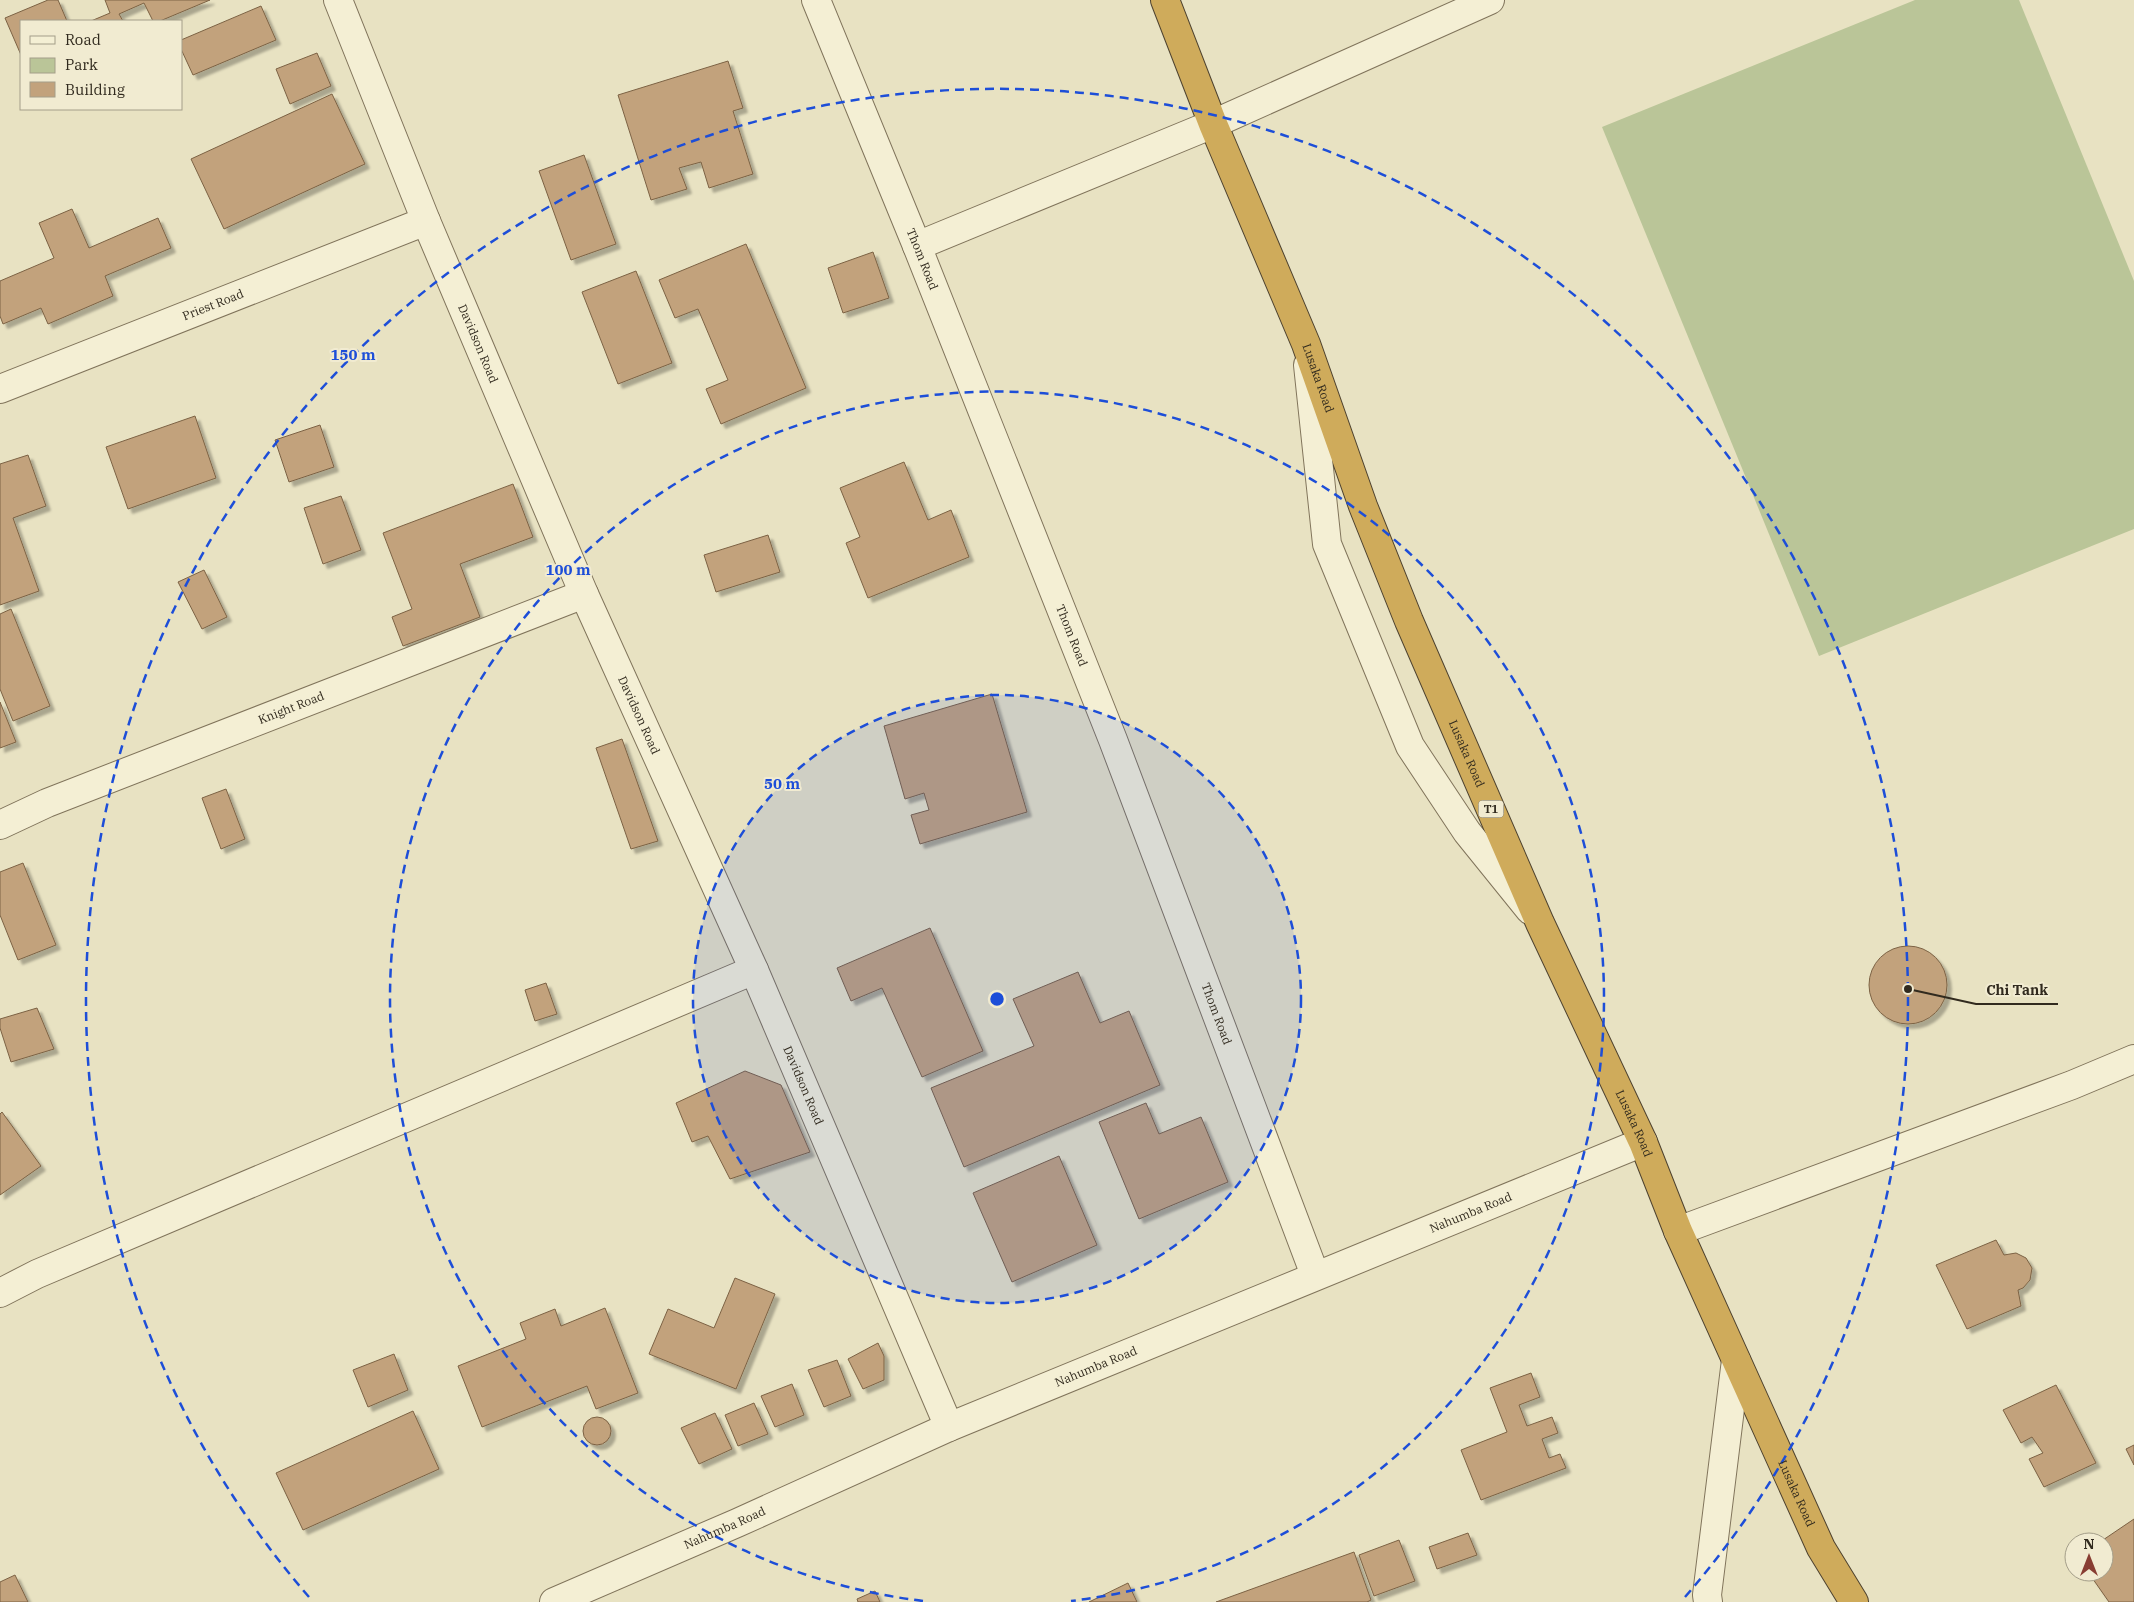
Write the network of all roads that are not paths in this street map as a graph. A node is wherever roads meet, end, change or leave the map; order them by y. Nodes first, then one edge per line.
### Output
1 (338, 0) edge
2 (816, 0) edge
3 (1165, 0) edge
4 (1490, 0) edge
5 (1213, 124) junction
6 (426, 221) junction
7 (917, 246) junction
8 (1306, 344) junction
9 (0, 389) edge
10 (584, 594) junction
11 (0, 825) edge
12 (1540, 923) junction
13 (754, 970) junction
14 (2134, 1059) edge
15 (1643, 1142) junction
16 (1678, 1231) junction
17 (1315, 1275) junction
18 (0, 1294) edge
19 (1736, 1360) junction
20 (949, 1427) junction
21 (554, 1602) edge
22 (1708, 1602) edge
23 (1854, 1602) edge

1 - 6 street, Davidson Road
2 - 7 street, Thom Road
3 - 5 highway, Lusaka Road / T1
4 - 5 street
5 - 7 street
5 - 8 highway, Lusaka Road / T1
6 - 9 street, Priest Road
6 - 10 street, Davidson Road
7 - 17 street, Thom Road
8 - 12 highway, Lusaka Road / T1
8 - 12 street
10 - 11 street, Knight Road
10 - 13 street, Davidson Road
12 - 15 highway, Lusaka Road / T1
13 - 18 street
13 - 20 street, Davidson Road
14 - 16 street
15 - 16 highway, Lusaka Road / T1
15 - 17 street, Nahumba Road
16 - 19 highway, Lusaka Road / T1
17 - 20 street, Nahumba Road
19 - 22 street
19 - 23 highway, Lusaka Road / T1
20 - 21 street, Nahumba Road

